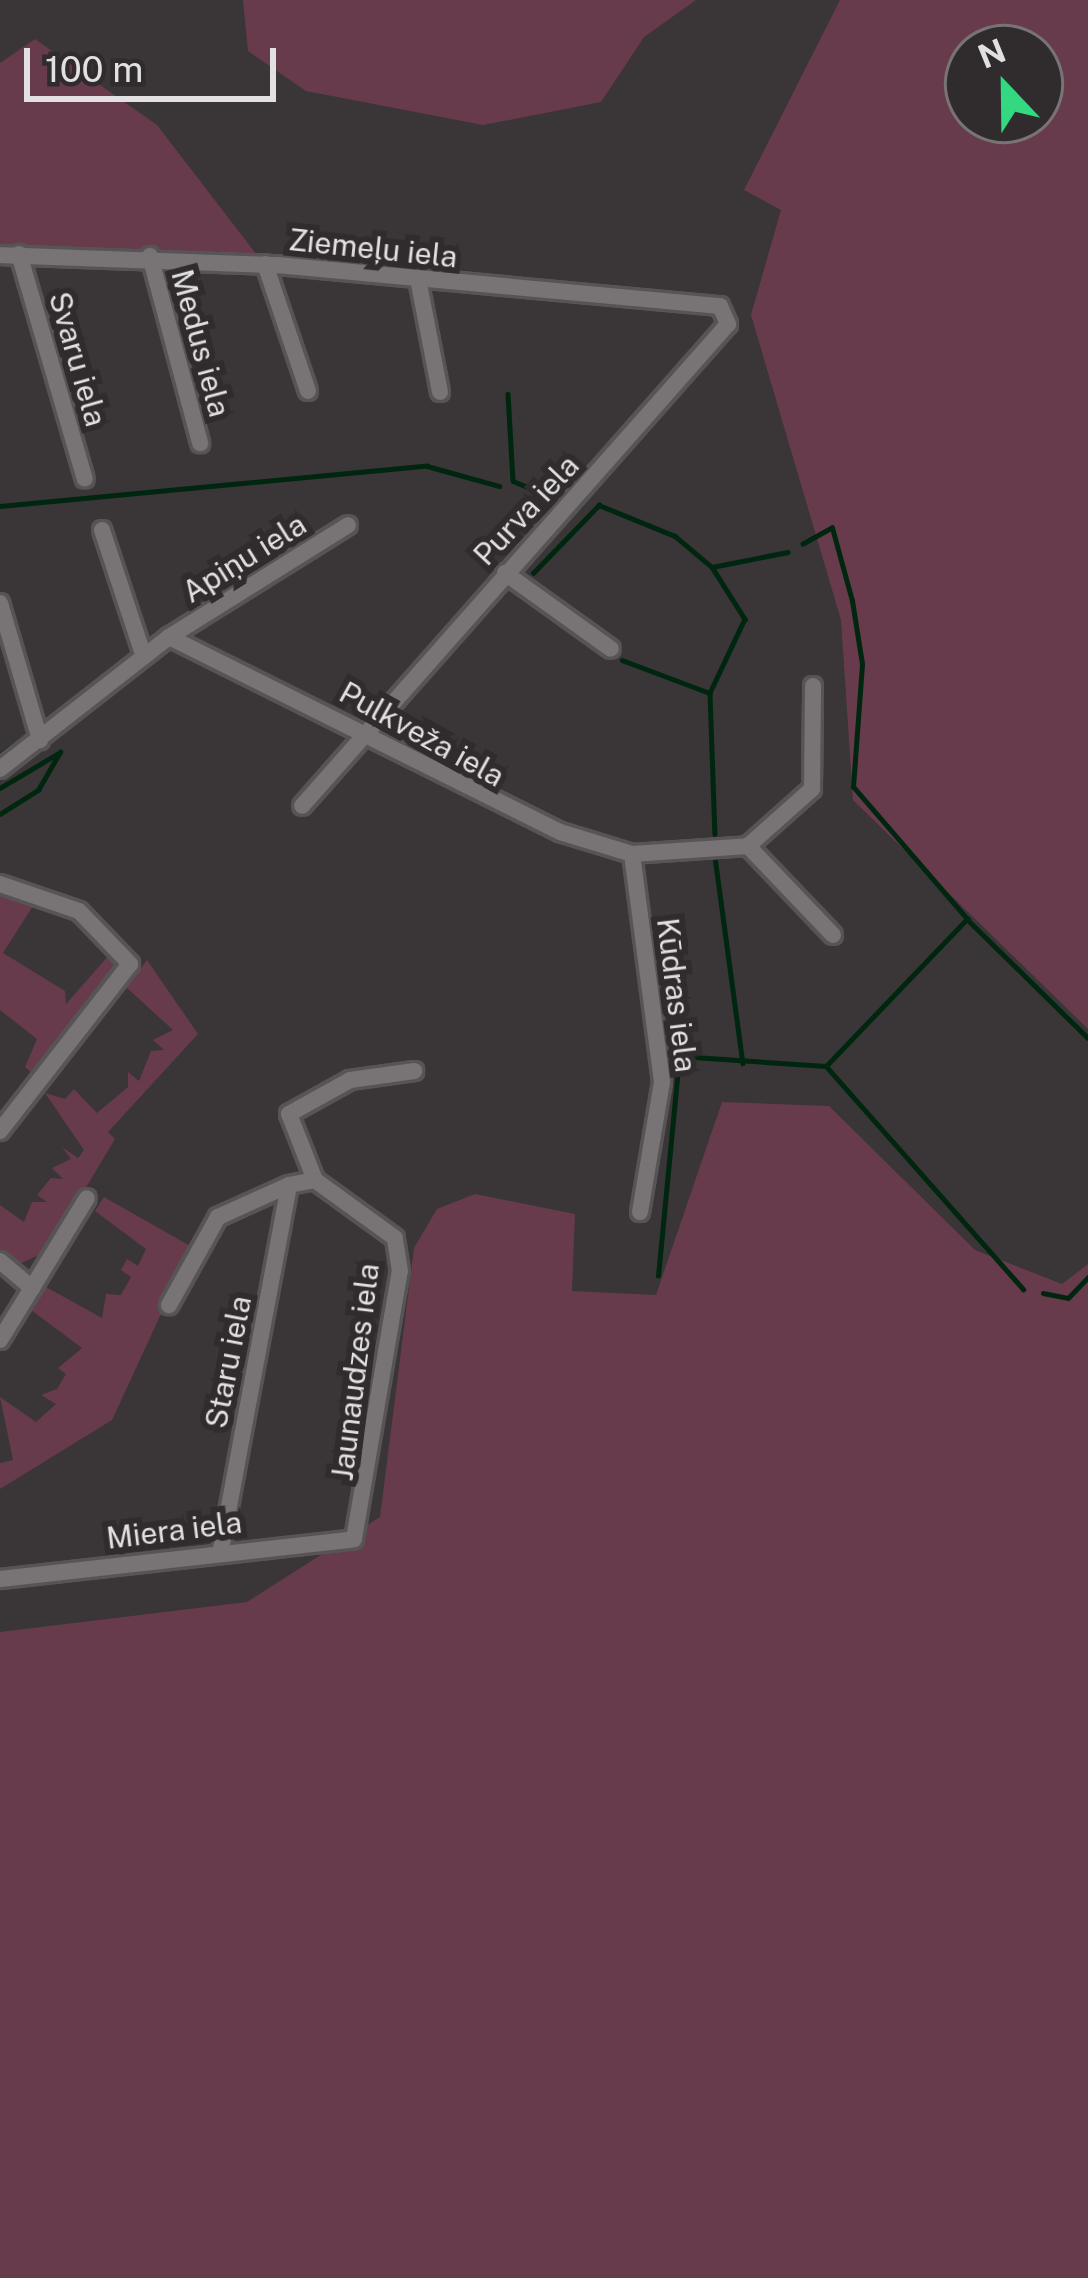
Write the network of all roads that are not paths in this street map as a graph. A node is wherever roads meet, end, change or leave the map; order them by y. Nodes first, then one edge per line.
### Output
1 (9, 254) edge
2 (150, 256) junction
3 (265, 264) junction
4 (418, 284) junction
5 (728, 324) joint
6 (308, 391) dead end
7 (440, 392) dead end
8 (200, 443) dead end
9 (86, 479) dead end
10 (348, 525) dead end
11 (102, 530) dead end
12 (505, 573) junction
13 (0, 603) edge
14 (170, 637) junction
15 (610, 649) dead end
16 (143, 654) junction
17 (813, 686) dead end
18 (360, 730) junction
19 (40, 740) junction
20 (0, 769) edge
21 (302, 806) dead end
22 (748, 846) junction
23 (632, 854) junction
24 (0, 884) edge
25 (833, 935) dead end
26 (414, 1071) dead end
27 (0, 1131) edge
28 (314, 1180) junction
29 (289, 1185) junction
30 (87, 1198) dead end
31 (640, 1213) dead end
32 (0, 1261) edge
33 (32, 1288) junction
34 (169, 1305) dead end
35 (0, 1340) edge
36 (354, 1539) joint
37 (221, 1549) junction
38 (0, 1580) edge

1 - 2 street, Ziemeļu iela
1 - 9 street, Svaru iela
2 - 3 street, Ziemeļu iela
2 - 8 street, Medus iela
3 - 4 street, Ziemeļu iela
3 - 6 street
4 - 5 street, Ziemeļu iela
4 - 7 street
5 - 12 street, Purva iela
10 - 14 street, Apiņu iela
11 - 16 street
12 - 15 street
12 - 18 street, Purva iela
13 - 19 street
14 - 16 street
14 - 18 street, Pulkveža iela
16 - 19 street
17 - 22 street
18 - 21 street, Purva iela
18 - 23 street, Pulkveža iela
19 - 20 street
22 - 23 street, Pulkveža iela
22 - 25 street
23 - 31 street, Kūdras iela
24 - 27 street
26 - 28 street
28 - 29 street
28 - 36 street, Jaunaudzes iela
29 - 34 street
29 - 37 street, Staru iela
30 - 33 street
32 - 33 street
33 - 35 street
36 - 37 street, Miera iela
37 - 38 street, Miera iela

